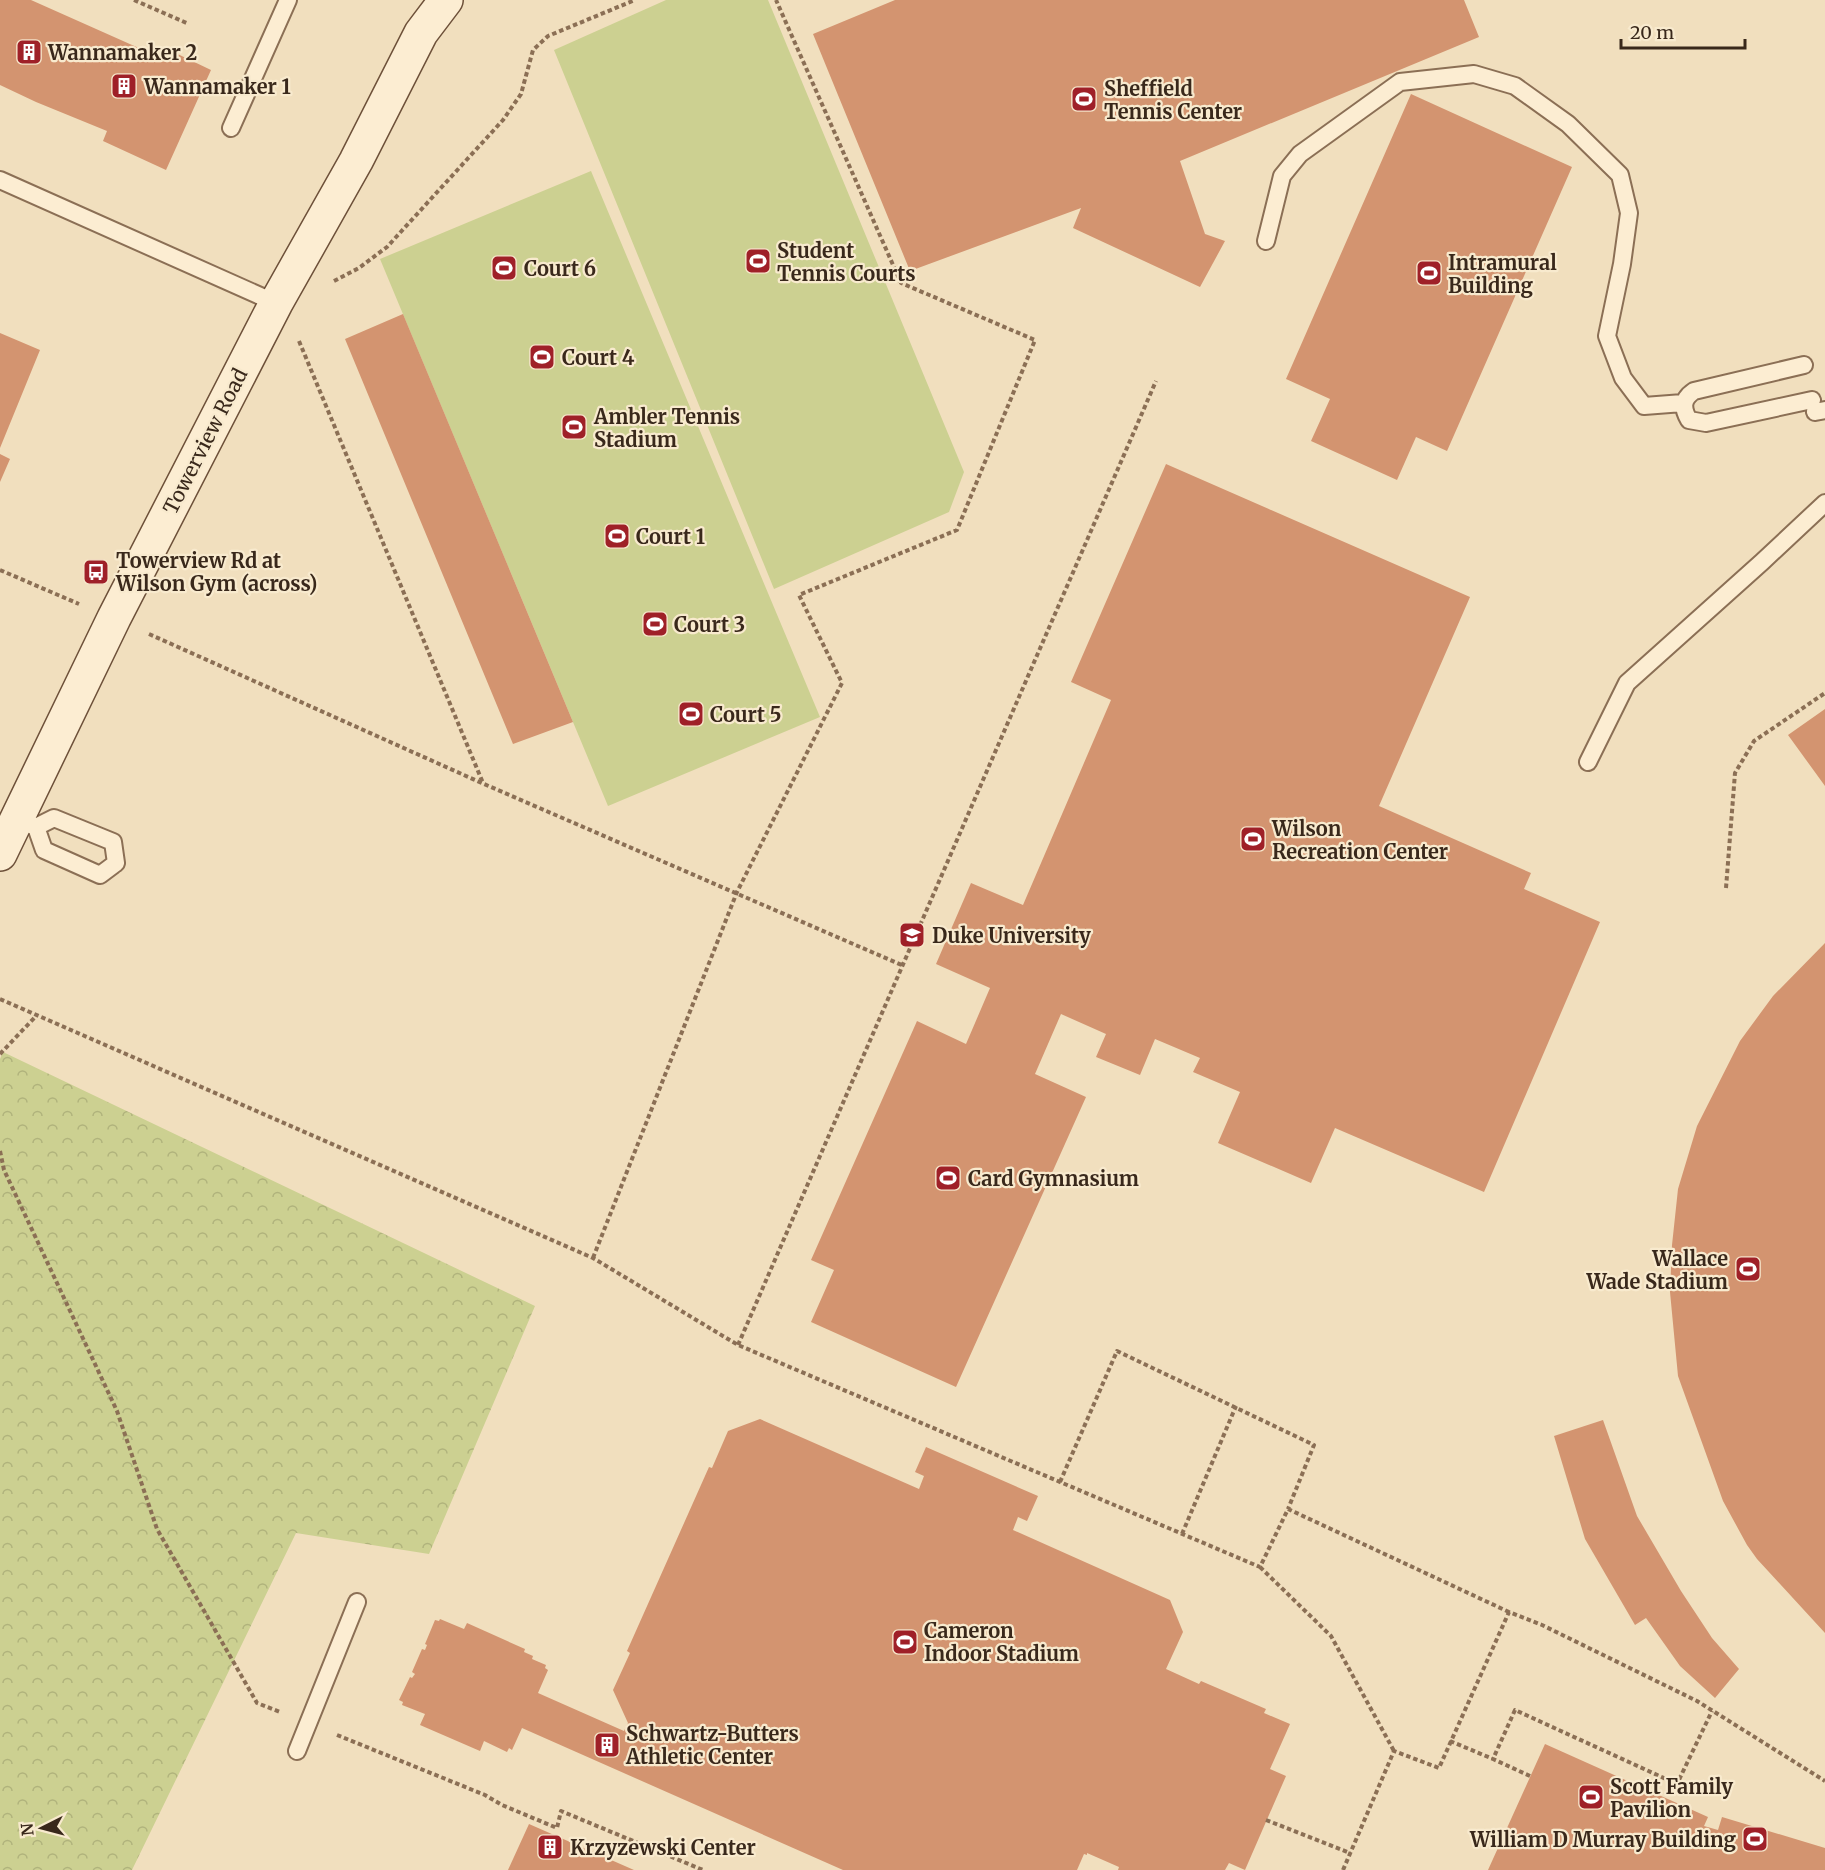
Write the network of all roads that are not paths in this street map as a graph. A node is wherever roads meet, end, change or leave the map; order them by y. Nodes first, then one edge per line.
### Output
1 (288, 0) edge
2 (427, 0) edge
3 (446, 0) edge
4 (421, 33) junction
5 (231, 128) dead end
6 (0, 180) edge
7 (1266, 241) dead end
8 (276, 303) junction
9 (1803, 365) dead end
10 (1683, 403) junction
11 (1818, 407) edge
12 (1825, 503) edge
13 (1588, 762) dead end
14 (26, 824) junction
15 (0, 854) edge
16 (357, 1602) dead end
17 (297, 1751) dead end

1 - 5 lane
2 - 4 street, Towerview Road
3 - 4 street, Towerview Road
4 - 8 street, Towerview Road
6 - 8 lane
7 - 10 lane
8 - 14 street, Towerview Road
9 - 10 lane
10 - 11 lane
12 - 13 lane
14 - 14 lane
14 - 15 street, Towerview Road
16 - 17 lane

